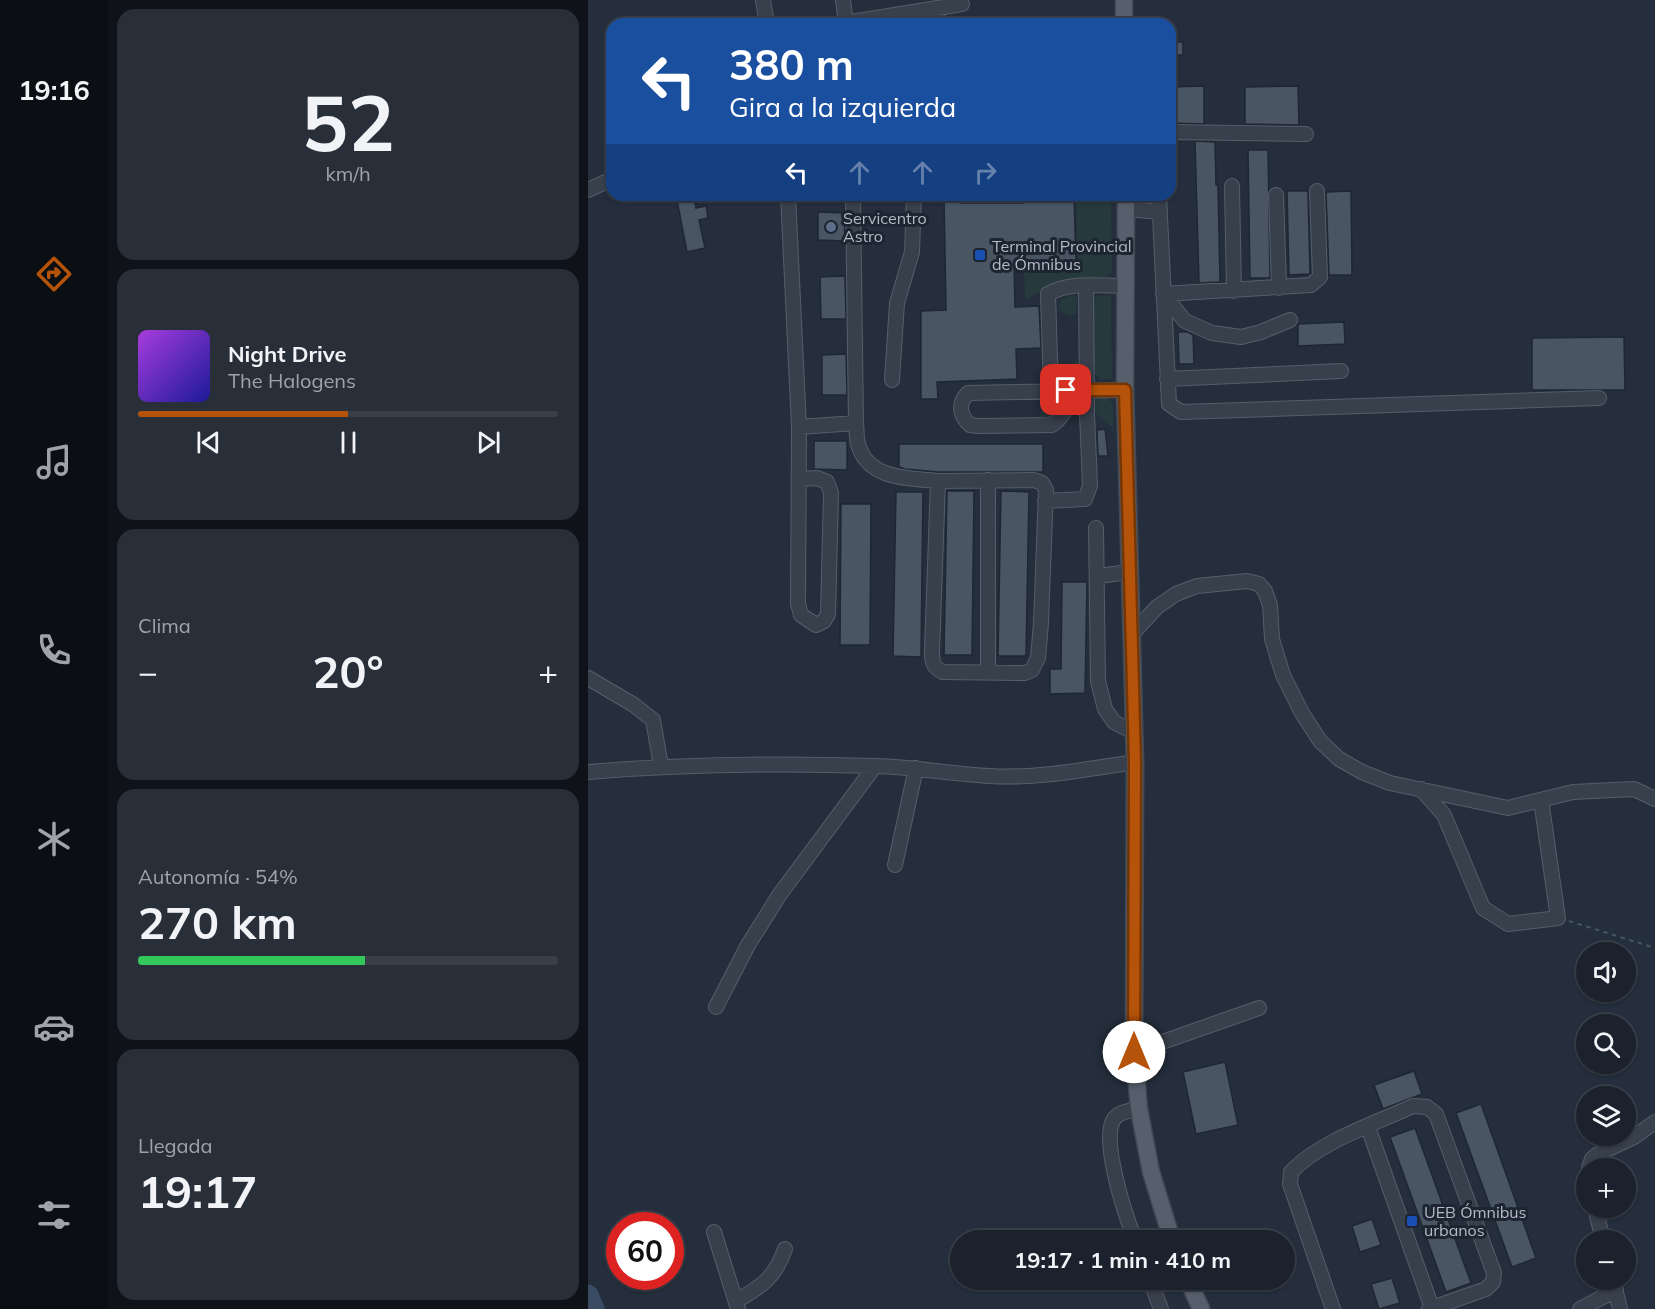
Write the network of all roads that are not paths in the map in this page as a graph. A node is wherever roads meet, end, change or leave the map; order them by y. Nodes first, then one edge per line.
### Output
1 (763, 0) edge
2 (843, 0) edge
3 (1124, 0) edge
4 (962, 4) dead end
5 (936, 8) junction
6 (766, 18) edge
7 (844, 18) edge
8 (878, 18) edge
9 (938, 18) edge
10 (1124, 18) edge
11 (1176, 132) edge
12 (1306, 134) dead end
13 (606, 182) edge
14 (1232, 186) dead end
15 (588, 190) edge
16 (1317, 191) dead end
17 (1276, 195) dead end
18 (788, 201) edge
19 (853, 201) edge
20 (914, 201) edge
21 (1159, 201) edge
22 (1126, 202) edge
23 (1160, 212) junction
24 (1086, 286) junction
25 (1125, 286) junction
26 (1279, 288) junction
27 (1234, 291) junction
28 (1163, 294) junction
29 (1290, 320) dead end
30 (1341, 371) dead end
31 (1167, 379) junction
32 (892, 380) dead end
33 (1051, 390) junction
34 (1084, 390) junction
35 (1125, 390) junction
36 (1599, 398) dead end
37 (856, 423) junction
38 (799, 426) junction
39 (799, 479) junction
40 (988, 480) junction
41 (938, 481) junction
42 (1045, 501) junction
43 (1096, 528) dead end
44 (1131, 573) junction
45 (1097, 576) junction
46 (1132, 634) junction
47 (988, 673) junction
48 (588, 678) edge
49 (1133, 732) junction
50 (1135, 762) junction
51 (661, 766) junction
52 (875, 766) junction
53 (916, 768) junction
54 (588, 772) edge
55 (1421, 789) junction
56 (1655, 799) edge
57 (1541, 800) junction
58 (895, 865) dead end
59 (716, 1007) dead end
60 (1259, 1008) dead end
61 (1134, 1052) junction
62 (1139, 1109) junction
63 (1655, 1122) edge
64 (1368, 1127) junction
65 (1593, 1158) edge
66 (1131, 1230) edge
67 (1169, 1230) edge
68 (714, 1232) dead end
69 (785, 1250) dead end
70 (1154, 1290) edge
71 (1192, 1290) edge
72 (1607, 1290) edge
73 (1615, 1290) edge
74 (737, 1305) edge
75 (1430, 1308) edge
76 (1161, 1309) edge
77 (1201, 1309) edge
78 (1333, 1309) edge
79 (1580, 1309) edge
80 (1620, 1309) edge

1 - 6 street
2 - 7 street
3 - 10 main road
4 - 5 street
5 - 8 street
5 - 9 street
11 - 12 street
13 - 15 street
14 - 27 street
16 - 26 street
17 - 26 street
18 - 38 street
19 - 37 street
20 - 32 street
21 - 23 street
22 - 23 street
22 - 25 main road
23 - 28 street
24 - 25 street
24 - 33 street
24 - 34 street
25 - 35 main road
26 - 27 street
27 - 28 street
28 - 29 street
28 - 31 street
30 - 31 street
31 - 36 street
33 - 34 street
33 - 34 street
34 - 35 street
34 - 42 street
35 - 44 main road
37 - 38 street
37 - 41 street
38 - 39 street
39 - 39 street
40 - 41 street
40 - 42 street
40 - 47 street
41 - 47 street
42 - 47 street
43 - 45 street
44 - 45 street
44 - 46 main road
45 - 49 street
46 - 49 main road
46 - 55 street
48 - 51 street
49 - 50 main road
50 - 53 street
50 - 61 main road
51 - 52 street
51 - 54 street
52 - 53 street
52 - 59 street
53 - 58 street
55 - 57 street
55 - 57 street
56 - 57 street
60 - 61 street
61 - 62 main road
62 - 66 street
62 - 67 main road
63 - 65 street
64 - 75 street
64 - 75 street
64 - 78 street
68 - 74 street
69 - 74 street
70 - 76 street
71 - 77 main road
72 - 79 street
73 - 80 street

